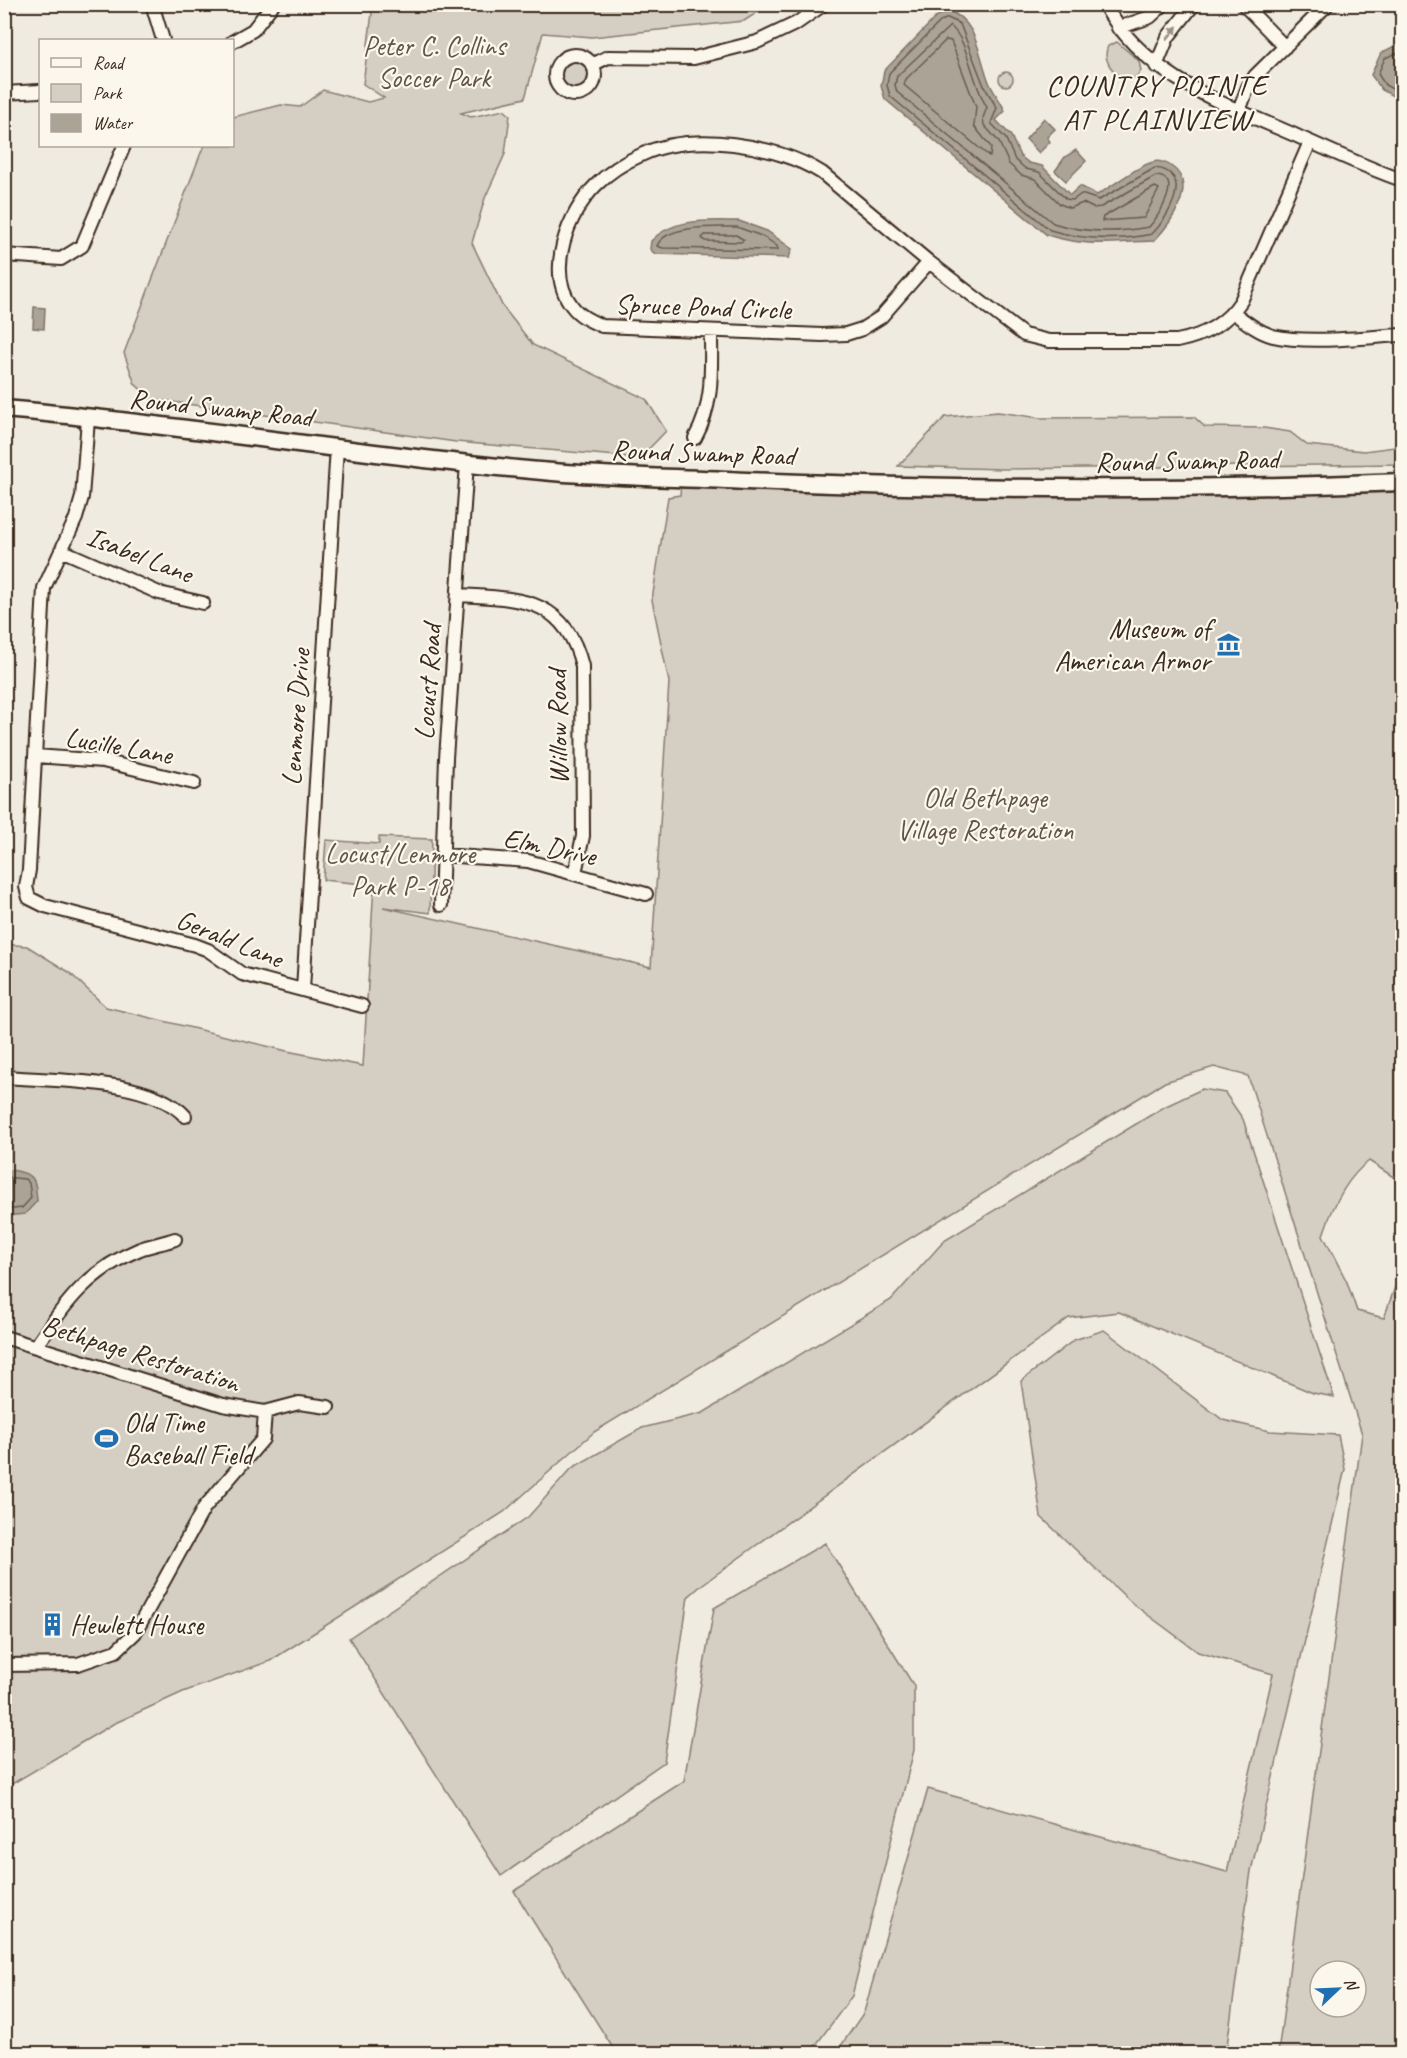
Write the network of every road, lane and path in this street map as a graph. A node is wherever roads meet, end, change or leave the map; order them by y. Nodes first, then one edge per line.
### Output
1 (152, 4) edge
2 (273, 4) edge
3 (824, 4) edge
4 (1104, 4) edge
5 (1164, 4) edge
6 (1194, 4) edge
7 (1328, 4) edge
8 (1244, 5) edge
9 (1118, 28) junction
10 (163, 39) edge
11 (234, 41) edge
12 (1285, 47) junction
13 (592, 65) dead end
14 (1156, 66) junction
15 (39, 91) edge
16 (4, 93) edge
17 (1239, 111) junction
18 (1310, 142) junction
19 (124, 147) edge
20 (1402, 180) edge
21 (4, 255) edge
22 (929, 262) junction
23 (1234, 313) junction
24 (711, 332) junction
25 (1402, 335) edge
26 (4, 409) edge
27 (88, 419) junction
28 (695, 438) dead end
29 (337, 447) junction
30 (467, 464) junction
31 (1402, 482) edge
32 (61, 550) junction
33 (458, 595) junction
34 (202, 603) dead end
35 (36, 756) junction
36 (194, 783) dead end
37 (443, 855) junction
38 (574, 873) junction
39 (646, 894) dead end
40 (441, 905) dead end
41 (303, 990) junction
42 (362, 1006) dead end
43 (4, 1077) edge
44 (185, 1116) dead end
45 (176, 1239) dead end
46 (4, 1337) edge
47 (36, 1346) junction
48 (328, 1407) dead end
49 (265, 1412) junction
50 (4, 1665) edge

1 - 10 street
2 - 11 street
3 - 13 street
4 - 9 street
5 - 9 street
14 -> 6 street
7 - 12 street
8 - 12 street
9 - 14 street
12 - 17 street
14 - 17 street
15 - 16 street
17 - 18 street
18 - 20 street
18 - 23 street
19 - 21 street
22 - 23 street, Spruce Pond Circle
22 - 24 street, Spruce Pond Circle
22 - 24 street, Spruce Pond Circle
23 - 25 street
24 - 28 street
26 - 27 main road, Round Swamp Road
27 - 29 main road, Round Swamp Road
27 - 32 street
29 - 30 main road, Round Swamp Road
29 - 41 street, Lenmore Drive
30 - 31 main road, Round Swamp Road
30 - 33 street, Locust Road
32 - 34 street, Isabel Lane
32 - 35 street
33 - 37 street, Locust Road
33 - 38 street, Willow Road
35 - 36 street, Lucille Lane
35 - 41 street, Gerald Lane
37 - 38 street, Elm Drive
37 - 40 street, Locust Road
38 - 39 street, Elm Drive
41 - 42 street, Gerald Lane
43 - 44 street
45 - 47 street
46 - 47 street, Bethpage Restoration
47 - 49 street, Bethpage Restoration
48 - 49 street, Bethpage Restoration
49 - 50 street, Bethpage Restoration

